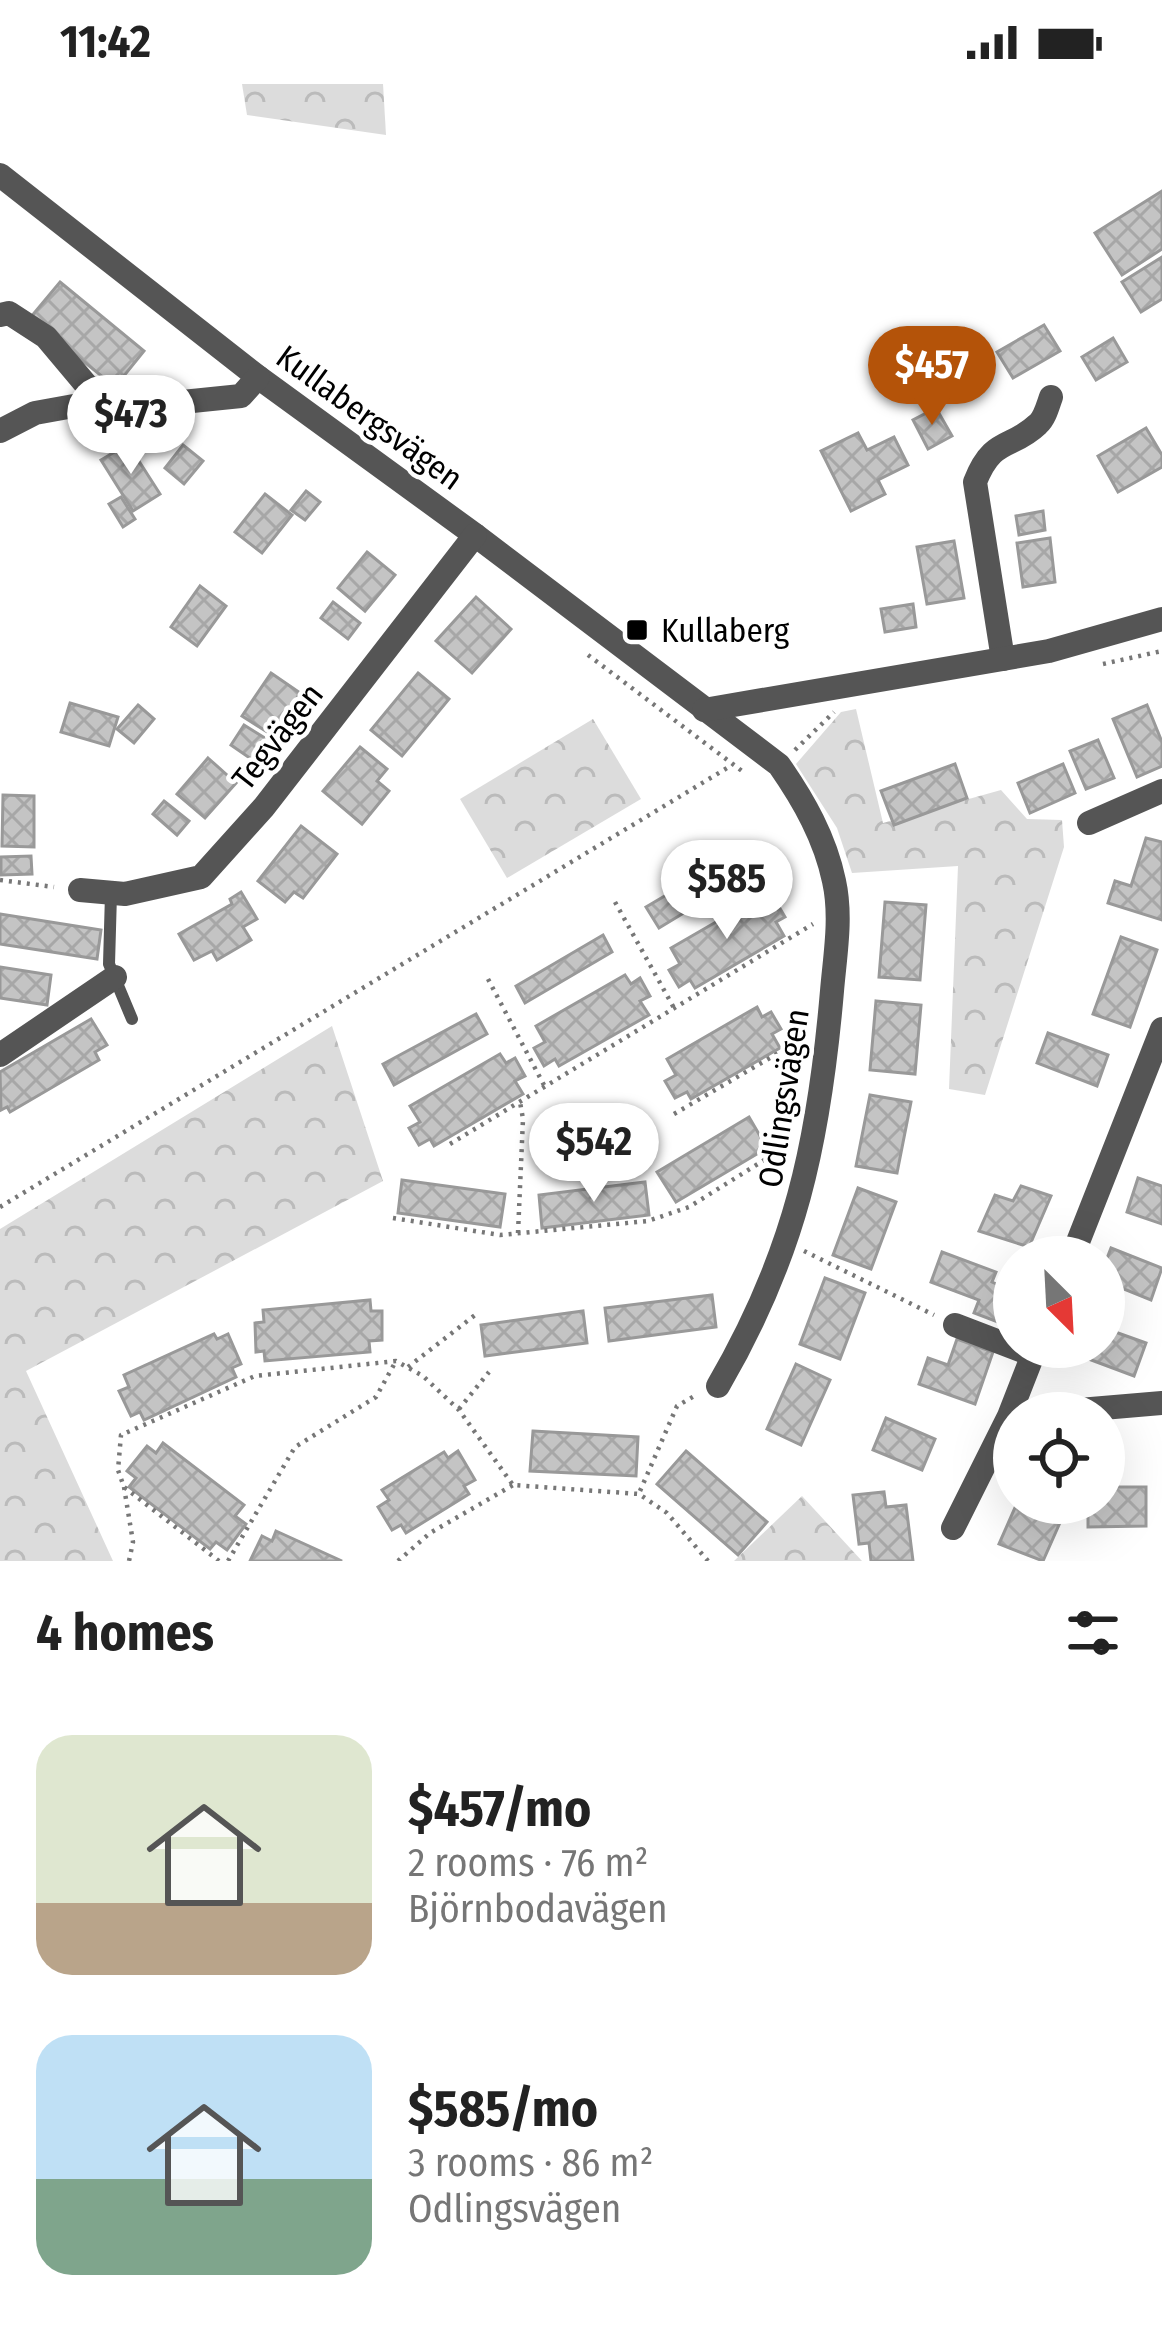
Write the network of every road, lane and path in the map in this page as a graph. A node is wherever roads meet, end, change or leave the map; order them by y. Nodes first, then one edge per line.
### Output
1 (0, 175) edge
2 (0, 315) edge
3 (258, 377) junction
4 (127, 397) junction
5 (1051, 397) dead end
6 (0, 431) edge
7 (475, 535) junction
8 (1162, 619) edge
9 (1162, 651) edge
10 (586, 653) dead end
11 (1003, 658) junction
12 (1095, 666) dead end
13 (843, 704) dead end
14 (704, 710) junction
15 (732, 765) junction
16 (779, 766) junction
17 (747, 774) dead end
18 (1162, 791) edge
19 (1089, 823) dead end
20 (0, 880) edge
21 (80, 890) joint
22 (111, 894) junction
23 (615, 902) dead end
24 (838, 909) junction
25 (115, 976) junction
26 (488, 979) dead end
27 (674, 1008) junction
28 (132, 1019) dead end
29 (830, 1023) junction
30 (1162, 1029) edge
31 (0, 1054) edge
32 (545, 1087) junction
33 (520, 1102) junction
34 (674, 1114) dead end
35 (815, 1128) junction
36 (450, 1144) dead end
37 (0, 1208) edge
38 (393, 1218) dead end
39 (518, 1234) junction
40 (1080, 1236) edge
41 (787, 1242) junction
42 (479, 1312) dead end
43 (956, 1325) joint
44 (993, 1337) edge
45 (396, 1360) junction
46 (408, 1367) junction
47 (489, 1372) dead end
48 (718, 1386) joint
49 (1162, 1403) edge
50 (1125, 1406) edge
51 (459, 1410) junction
52 (993, 1452) edge
53 (513, 1485) junction
54 (124, 1487) junction
55 (639, 1494) junction
56 (953, 1528) dead end
57 (128, 1561) edge
58 (223, 1561) edge
59 (398, 1561) edge
60 (708, 1561) edge

1 - 3 street, Kullabergsvägen
2 - 4 street
3 - 4 street
3 - 7 street, Kullabergsvägen
4 - 6 street
5 - 11 street
7 - 14 street, Kullabergsvägen
7 - 22 street, Tegvägen
8 - 11 street
9 - 12 path
10 - 15 path
11 - 14 street
13 - 16 path
14 - 16 street, Odlingsvägen
15 - 17 path
15 - 37 path
16 - 24 street, Odlingsvägen
18 - 19 street
20 - 21 path
21 - 22 street, Tegvägen
22 - 25 lane
23 - 27 path
24 - 27 path
24 - 29 street, Odlingsvägen
25 - 28 lane
25 - 31 street
26 - 32 path
27 - 32 path
29 - 34 path
29 - 35 street, Odlingsvägen
30 - 40 street
32 - 33 path
33 - 36 path
33 - 39 path
35 - 39 path
35 - 41 street, Odlingsvägen
38 - 39 path
41 - 43 path
41 - 48 street, Odlingsvägen
42 - 46 path
43 - 44 street
45 - 46 path
45 - 54 path
45 - 58 path
46 - 51 path
47 - 51 path
48 - 55 path
49 - 50 street
51 - 53 path
52 - 56 street
53 - 55 path
53 - 59 path
54 - 57 path
54 - 58 path
55 - 60 path

